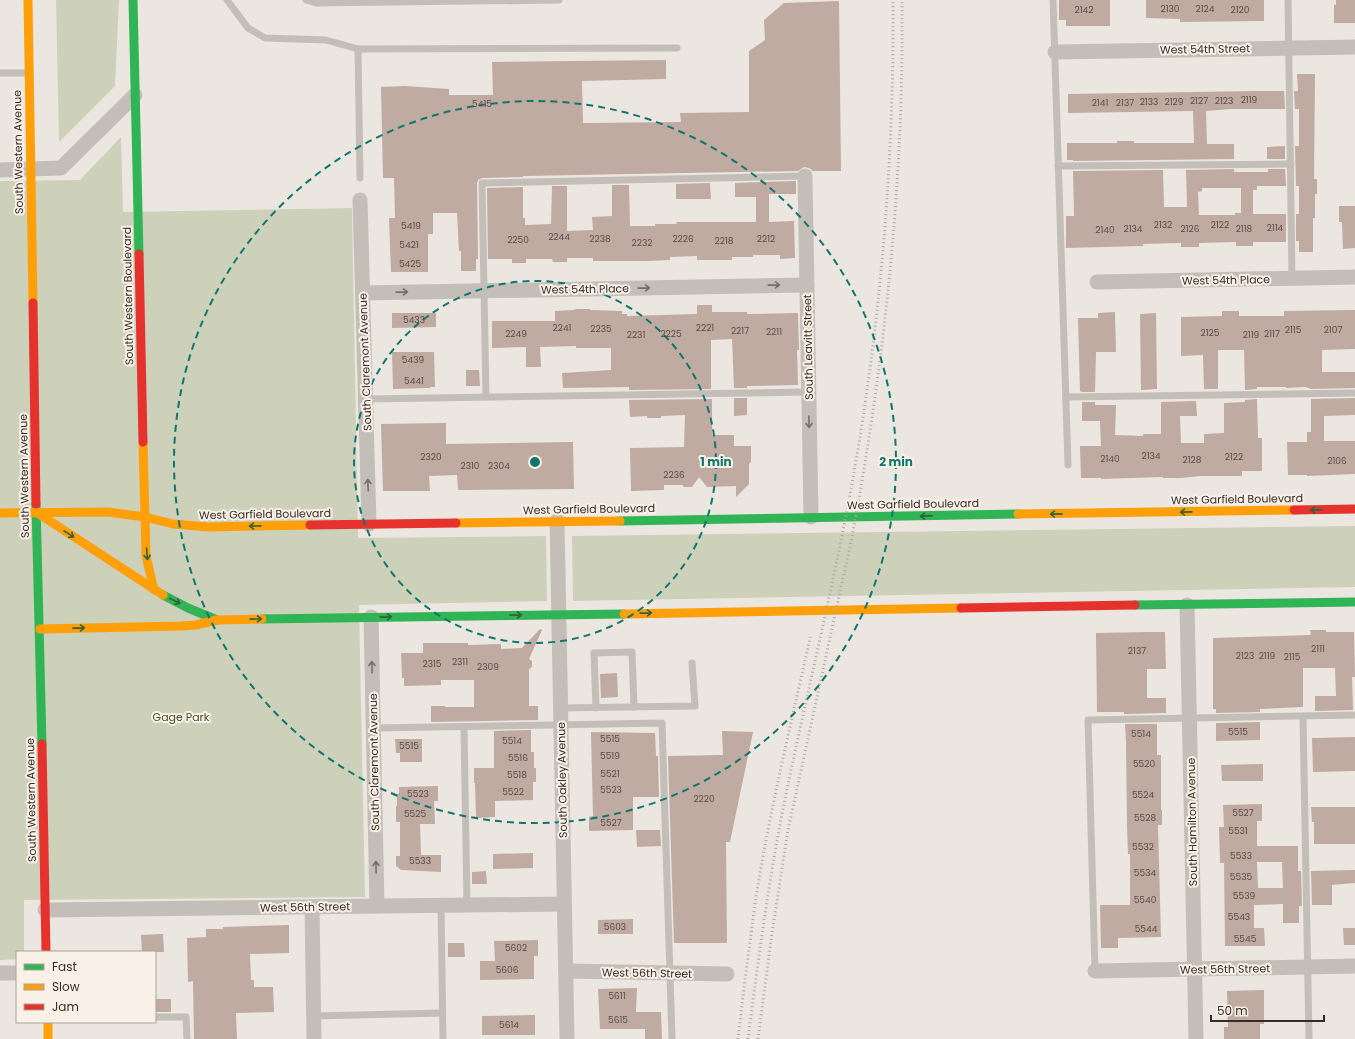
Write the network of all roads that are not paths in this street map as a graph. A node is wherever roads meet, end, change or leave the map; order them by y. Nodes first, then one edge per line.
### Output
1 (28, 0) edge
2 (133, 0) edge
3 (227, 0) edge
4 (306, 0) edge
5 (559, 0) edge
6 (1053, 0) edge
7 (1288, 0) edge
8 (1355, 47) edge
9 (677, 48) dead end
10 (1288, 48) junction
11 (358, 49) junction
12 (1055, 52) junction
13 (29, 72) junction
14 (0, 73) edge
15 (134, 95) junction
16 (1291, 164) junction
17 (1058, 166) junction
18 (0, 170) edge
19 (30, 170) junction
20 (805, 176) joint
21 (360, 178) dead end
22 (360, 200) dead end
23 (1355, 277) edge
24 (1292, 278) junction
25 (1097, 282) dead end
26 (807, 284) junction
27 (484, 291) junction
28 (363, 293) junction
29 (809, 392) junction
30 (1355, 393) edge
31 (486, 397) junction
32 (1066, 397) junction
33 (366, 399) junction
34 (1068, 466) dead end
35 (1355, 509) edge
36 (36, 512) junction
37 (0, 513) edge
38 (145, 517) junction
39 (811, 517) junction
40 (557, 521) junction
41 (369, 524) junction
42 (154, 590) junction
43 (1355, 602) edge
44 (1187, 605) junction
45 (559, 614) junction
46 (371, 617) junction
47 (217, 620) junction
48 (40, 629) junction
49 (692, 663) dead end
50 (634, 707) junction
51 (560, 708) junction
52 (596, 708) junction
53 (1355, 715) edge
54 (1303, 716) junction
55 (1190, 718) junction
56 (561, 725) junction
57 (464, 727) junction
58 (373, 728) junction
59 (564, 904) junction
60 (467, 905) junction
61 (377, 906) junction
62 (441, 906) junction
63 (312, 907) junction
64 (45, 910) junction
65 (46, 951) edge
66 (1355, 966) edge
67 (1308, 967) junction
68 (1195, 970) junction
69 (566, 971) junction
70 (1094, 971) joint
71 (0, 973) edge
72 (16, 973) edge
73 (670, 973) junction
74 (727, 974) dead end
75 (442, 1013) junction
76 (314, 1016) junction
77 (156, 1017) edge
78 (48, 1023) edge
79 (48, 1039) edge
80 (187, 1039) edge
81 (314, 1039) edge
82 (443, 1039) edge
83 (567, 1039) edge
84 (672, 1039) edge
85 (1196, 1039) edge
86 (1309, 1039) edge

1 - 13 street, South Western Avenue
2 - 15 street, South Western Boulevard
3 - 11 lane
4 - 5 lane
6 - 12 lane
7 - 10 lane
8 - 10 street, West 54th Street
9 - 11 lane
10 - 12 street, West 54th Street
10 - 16 lane
11 - 21 lane
12 - 17 lane
13 - 14 lane
13 - 19 street, South Western Avenue
15 - 19 street
15 - 38 street, South Western Boulevard
16 - 17 lane
16 - 24 lane
17 - 32 lane
18 - 19 street
19 - 36 street, South Western Avenue
20 - 26 street, South Leavitt Street
20 - 27 lane
22 - 28 street, South Claremont Avenue
23 - 24 street, West 54th Place
24 - 25 street, West 54th Place
27 -> 26 street, West 54th Place
26 - 29 street, South Leavitt Street
28 -> 27 street, West 54th Place
27 - 31 lane
28 - 33 street, South Claremont Avenue
29 - 31 lane
29 -> 39 street, South Leavitt Street
30 - 32 lane
31 - 33 lane
32 - 34 lane
41 -> 33 street, South Claremont Avenue
35 -> 39 street, West Garfield Boulevard
36 - 37 street, West Garfield Boulevard
36 - 38 street, West Garfield Boulevard
36 -> 42 street
36 - 48 street, South Western Avenue
41 -> 38 street, West Garfield Boulevard
38 -> 42 street, South Western Boulevard
39 - 40 street, West Garfield Boulevard
40 - 41 street, West Garfield Boulevard
40 - 45 street, South Oakley Avenue
42 -> 47 street
43 - 44 street
45 -> 44 street
44 - 55 street, South Hamilton Avenue
46 -> 45 street
45 - 51 street, South Oakley Avenue
47 -> 46 street
58 -> 46 street, South Claremont Avenue
48 -> 47 street
48 - 64 street, South Western Avenue
49 - 50 lane
50 - 52 lane
50 - 52 lane
51 - 52 lane
51 - 56 street, South Oakley Avenue
53 - 54 lane
54 - 55 lane
54 - 67 lane
55 - 68 street, South Hamilton Avenue
55 - 70 lane
56 - 57 lane
56 - 59 street, South Oakley Avenue
56 - 73 lane
57 - 58 lane
57 - 60 lane
61 -> 58 street, South Claremont Avenue
59 - 60 street, West 56th Street
59 - 69 street, South Oakley Avenue
60 - 62 street, West 56th Street
61 - 62 street, West 56th Street
61 - 63 street, West 56th Street
62 - 75 lane
63 - 64 street, West 56th Street
63 - 76 street
64 - 65 street, South Western Avenue
66 - 67 street, West 56th Street
67 - 68 street, West 56th Street
67 - 86 lane
68 - 70 street, West 56th Street
68 - 85 street, South Hamilton Avenue
69 - 73 street, West 56th Street
69 - 83 street, South Oakley Avenue
71 - 72 street
73 - 74 street, West 56th Street
73 - 84 lane
75 - 76 lane
75 - 82 lane
76 - 81 street
77 - 80 lane
78 - 79 street

